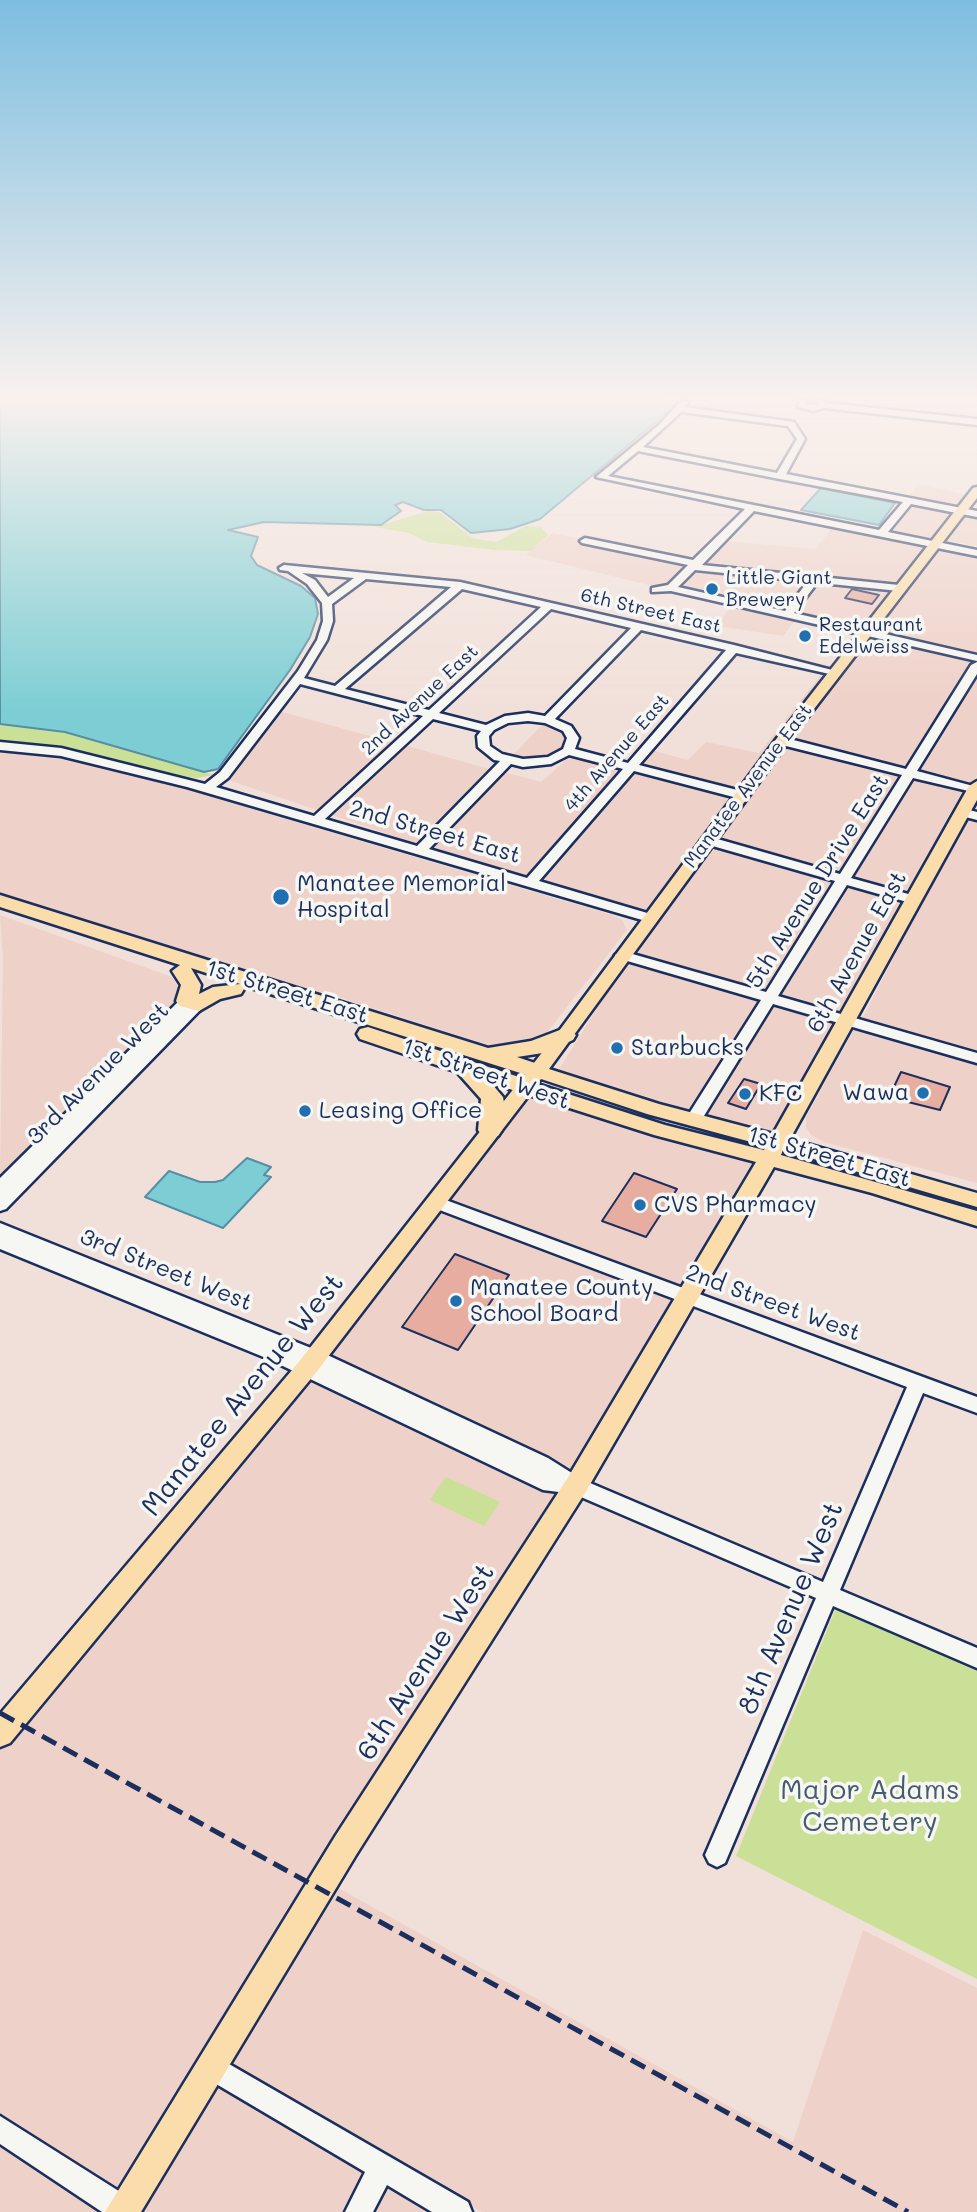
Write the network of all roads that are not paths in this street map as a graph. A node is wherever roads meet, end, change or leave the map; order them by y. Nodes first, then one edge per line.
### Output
1 (734, 503) edge
2 (907, 503) edge
3 (920, 503) edge
4 (966, 503) edge
5 (753, 507) junction
6 (960, 511) junction
7 (977, 514) edge
8 (882, 533) junction
9 (584, 541) dead end
10 (934, 543) junction
11 (977, 553) edge
12 (695, 565) junction
13 (363, 576) junction
14 (460, 585) junction
15 (809, 587) dead end
16 (671, 588) junction
17 (900, 588) junction
18 (656, 590) dead end
19 (327, 603) junction
20 (548, 606) junction
21 (787, 615) junction
22 (638, 627) junction
23 (864, 633) junction
24 (734, 648) junction
25 (977, 658) edge
26 (977, 664) edge
27 (834, 672) junction
28 (297, 680) junction
29 (337, 690) junction
30 (431, 715) junction
31 (548, 720) junction
32 (488, 729) junction
33 (782, 741) junction
34 (0, 746) edge
35 (568, 751) junction
36 (507, 761) junction
37 (631, 767) junction
38 (910, 773) junction
39 (208, 788) junction
40 (976, 788) edge
41 (741, 795) junction
42 (970, 814) edge
43 (317, 820) junction
44 (708, 840) junction
45 (420, 851) junction
46 (844, 879) junction
47 (530, 883) junction
48 (914, 900) junction
49 (0, 901) edge
50 (0, 911) edge
51 (649, 918) junction
52 (622, 955) junction
53 (182, 971) junction
54 (234, 989) junction
55 (769, 999) junction
56 (193, 1002) junction
57 (847, 1021) junction
58 (565, 1035) junction
59 (977, 1058) edge
60 (471, 1059) junction
61 (529, 1079) junction
62 (92, 1104) junction
63 (693, 1120) junction
64 (490, 1130) junction
65 (773, 1150) junction
66 (0, 1188) edge
67 (977, 1200) edge
68 (435, 1202) junction
69 (0, 1205) edge
70 (977, 1219) edge
71 (0, 1229) edge
72 (0, 1242) edge
73 (688, 1297) junction
74 (310, 1363) junction
75 (918, 1383) junction
76 (977, 1405) edge
77 (576, 1486) junction
78 (827, 1594) junction
79 (976, 1656) edge
80 (0, 1734) edge
81 (717, 1855) dead end
82 (209, 2066) junction
83 (0, 2129) edge
84 (382, 2166) junction
85 (122, 2211) edge
86 (359, 2212) edge
87 (458, 2212) edge

1 - 5 street
2 - 8 street
3 - 6 street
4 - 6 main road, Manatee Avenue East
5 - 8 street
5 - 12 street
6 - 7 street
6 - 10 main road, Manatee Avenue East
8 - 10 street
9 - 12 street
10 - 11 street
10 - 17 main road, Manatee Avenue East
12 - 16 street
12 - 17 street
13 - 14 street, 6th Street East
13 - 19 street
13 - 19 street, 6th Street East
14 - 20 street, 6th Street East
14 - 29 street
15 - 21 street
16 - 18 street
16 - 21 street
17 - 23 main road, Manatee Avenue East
19 - 28 street
20 - 22 street, 6th Street East
20 - 30 street, 2nd Avenue East
21 - 23 street
22 - 24 street, 6th Street East
22 - 31 street
23 - 25 street
23 - 27 main road, Manatee Avenue East
24 - 27 street, 6th Street East
24 - 37 street, 4th Avenue East
26 - 38 street, 5th Avenue Drive East
27 - 33 main road, Manatee Avenue East
28 - 29 street
28 - 39 street
29 - 30 street
30 - 32 street
30 - 43 street, 2nd Avenue East
31 - 32 street
31 - 35 street
32 - 36 street
33 - 38 street
33 - 41 main road, Manatee Avenue East
34 - 39 street, 2nd Street East
35 - 36 street
35 - 37 street
36 - 45 street
37 - 41 street
37 - 47 street, 4th Avenue East
38 - 40 street
38 - 46 street, 5th Avenue Drive East
39 - 43 street, 2nd Street East
40 - 42 main road, 6th Avenue East
41 - 44 main road, Manatee Avenue East
42 - 48 main road, 6th Avenue East
43 - 45 street, 2nd Street East
44 - 46 street
44 - 51 main road, Manatee Avenue East
45 - 47 street, 2nd Street East
46 - 48 street
46 - 55 street, 5th Avenue Drive East
47 - 51 street, 2nd Street East
48 - 57 main road, 6th Avenue East
49 - 60 highway, 1st Street East
50 - 53 highway, 1st Street West
51 - 52 main road, Manatee Avenue East
52 - 55 street
52 - 58 main road, Manatee Avenue East
53 - 54 highway, 1st Street West
53 - 56 highway
54 - 56 highway
54 - 60 highway, 1st Street West
55 - 57 street
55 - 63 street, 5th Avenue Drive East
56 - 62 street, 3rd Avenue West
57 - 59 street
57 - 65 main road, 6th Avenue East
58 - 60 highway
58 - 61 main road, Manatee Avenue East
60 - 61 highway, 1st Street West
60 - 64 highway
61 - 63 main road, 1st Street East
61 - 64 main road, Manatee Avenue West
61 - 65 main road, 1st Street West
62 - 66 street, 3rd Avenue West
62 - 69 street, 3rd Avenue West
63 - 65 main road, 1st Street East
64 - 68 main road, Manatee Avenue West
65 - 67 main road, 1st Street East
65 - 70 main road, 1st Street West
65 - 73 main road, 6th Avenue West
68 - 73 street, 2nd Street West
68 - 74 main road, Manatee Avenue West
71 - 74 street, 3rd Street West
72 - 74 street, 3rd Street West
73 - 75 street, 2nd Street West
73 - 77 main road, 6th Avenue West
74 - 77 street, 3rd Street West
74 - 80 main road, Manatee Avenue West
75 - 76 street, 2nd Street West
75 - 78 street, 8th Avenue West
77 - 78 street, 3rd Street West
77 - 82 main road, 6th Avenue West
78 - 79 street, 3rd Street West
78 - 81 street, 8th Avenue West
82 - 84 street
82 - 85 main road, 6th Avenue West
83 - 85 street
84 - 86 street
84 - 87 street

